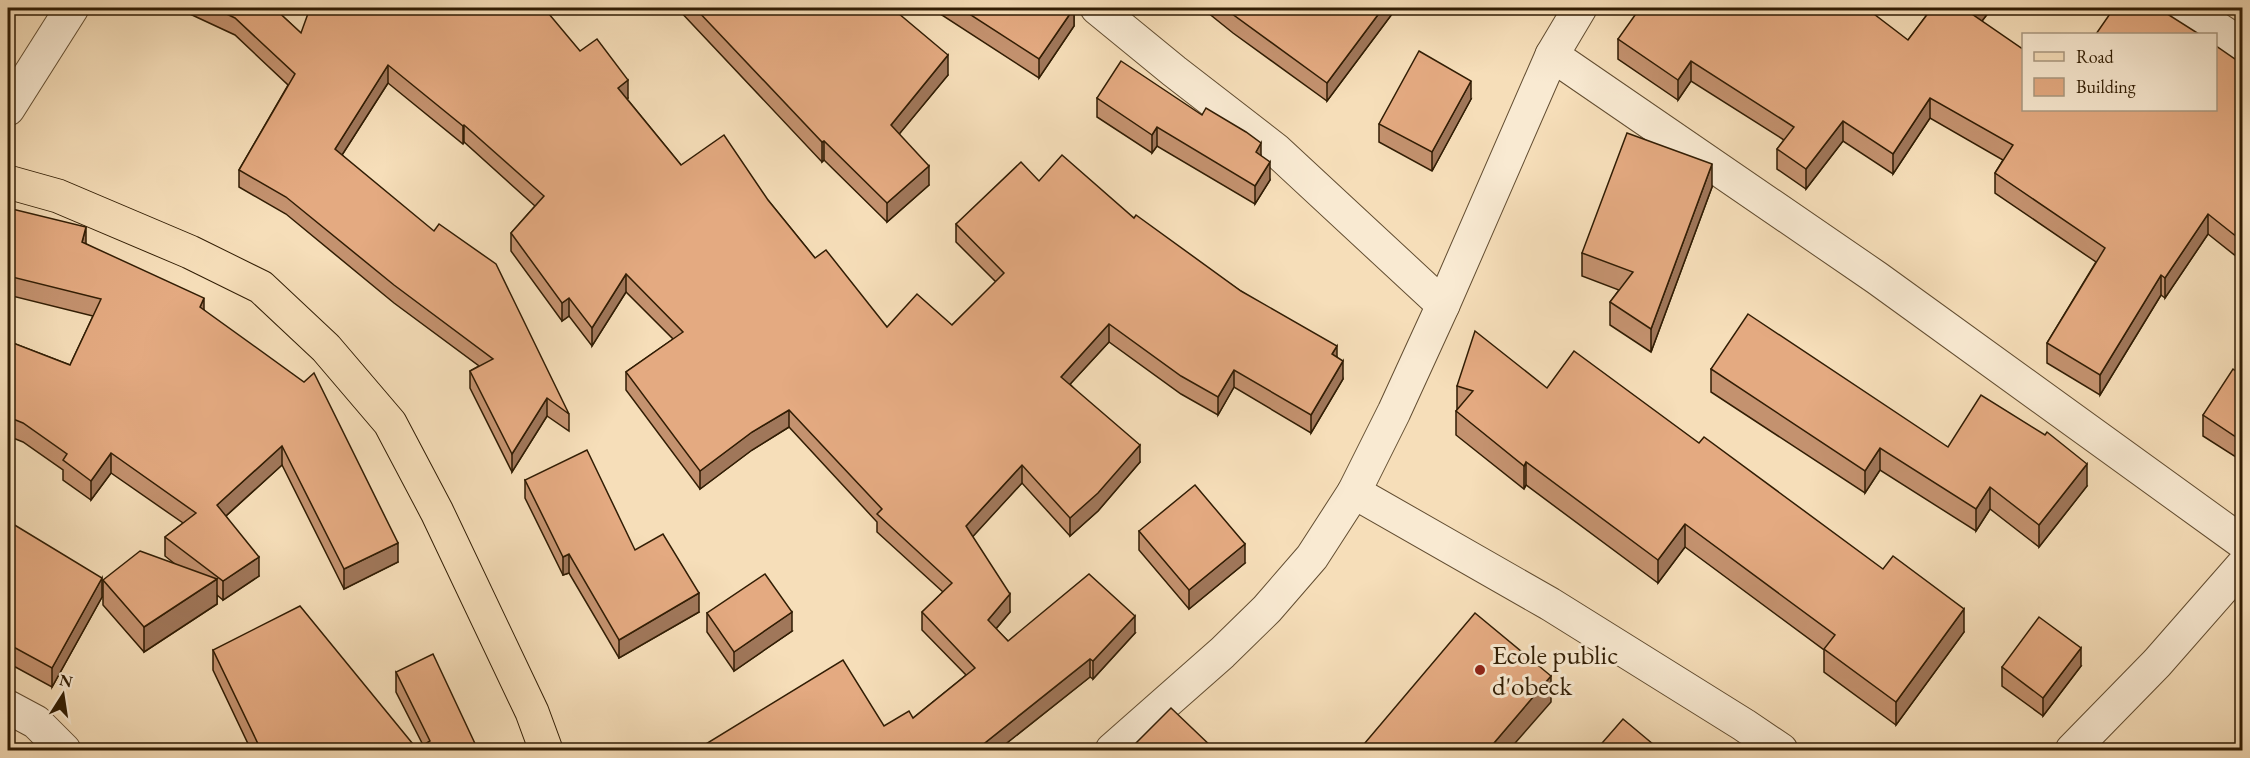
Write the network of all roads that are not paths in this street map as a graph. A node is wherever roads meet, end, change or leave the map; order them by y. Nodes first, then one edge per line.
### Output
1 (72, 8) edge
2 (1097, 8) edge
3 (1580, 8) edge
4 (2186, 8) edge
5 (2242, 45) edge
6 (1552, 55) junction
7 (8, 109) edge
8 (8, 182) edge
9 (1443, 305) junction
10 (1354, 492) junction
11 (2242, 542) edge
12 (2242, 566) edge
13 (8, 707) edge
14 (64, 750) edge
15 (546, 750) edge
16 (1112, 750) edge
17 (1780, 750) edge
18 (2072, 750) edge

1 - 7 street
2 - 9 street
3 - 6 street
4 - 5 street
6 - 9 street
6 - 11 street
8 - 15 main road
9 - 10 street
10 - 16 street
10 - 17 street
12 - 18 street
13 - 14 street

